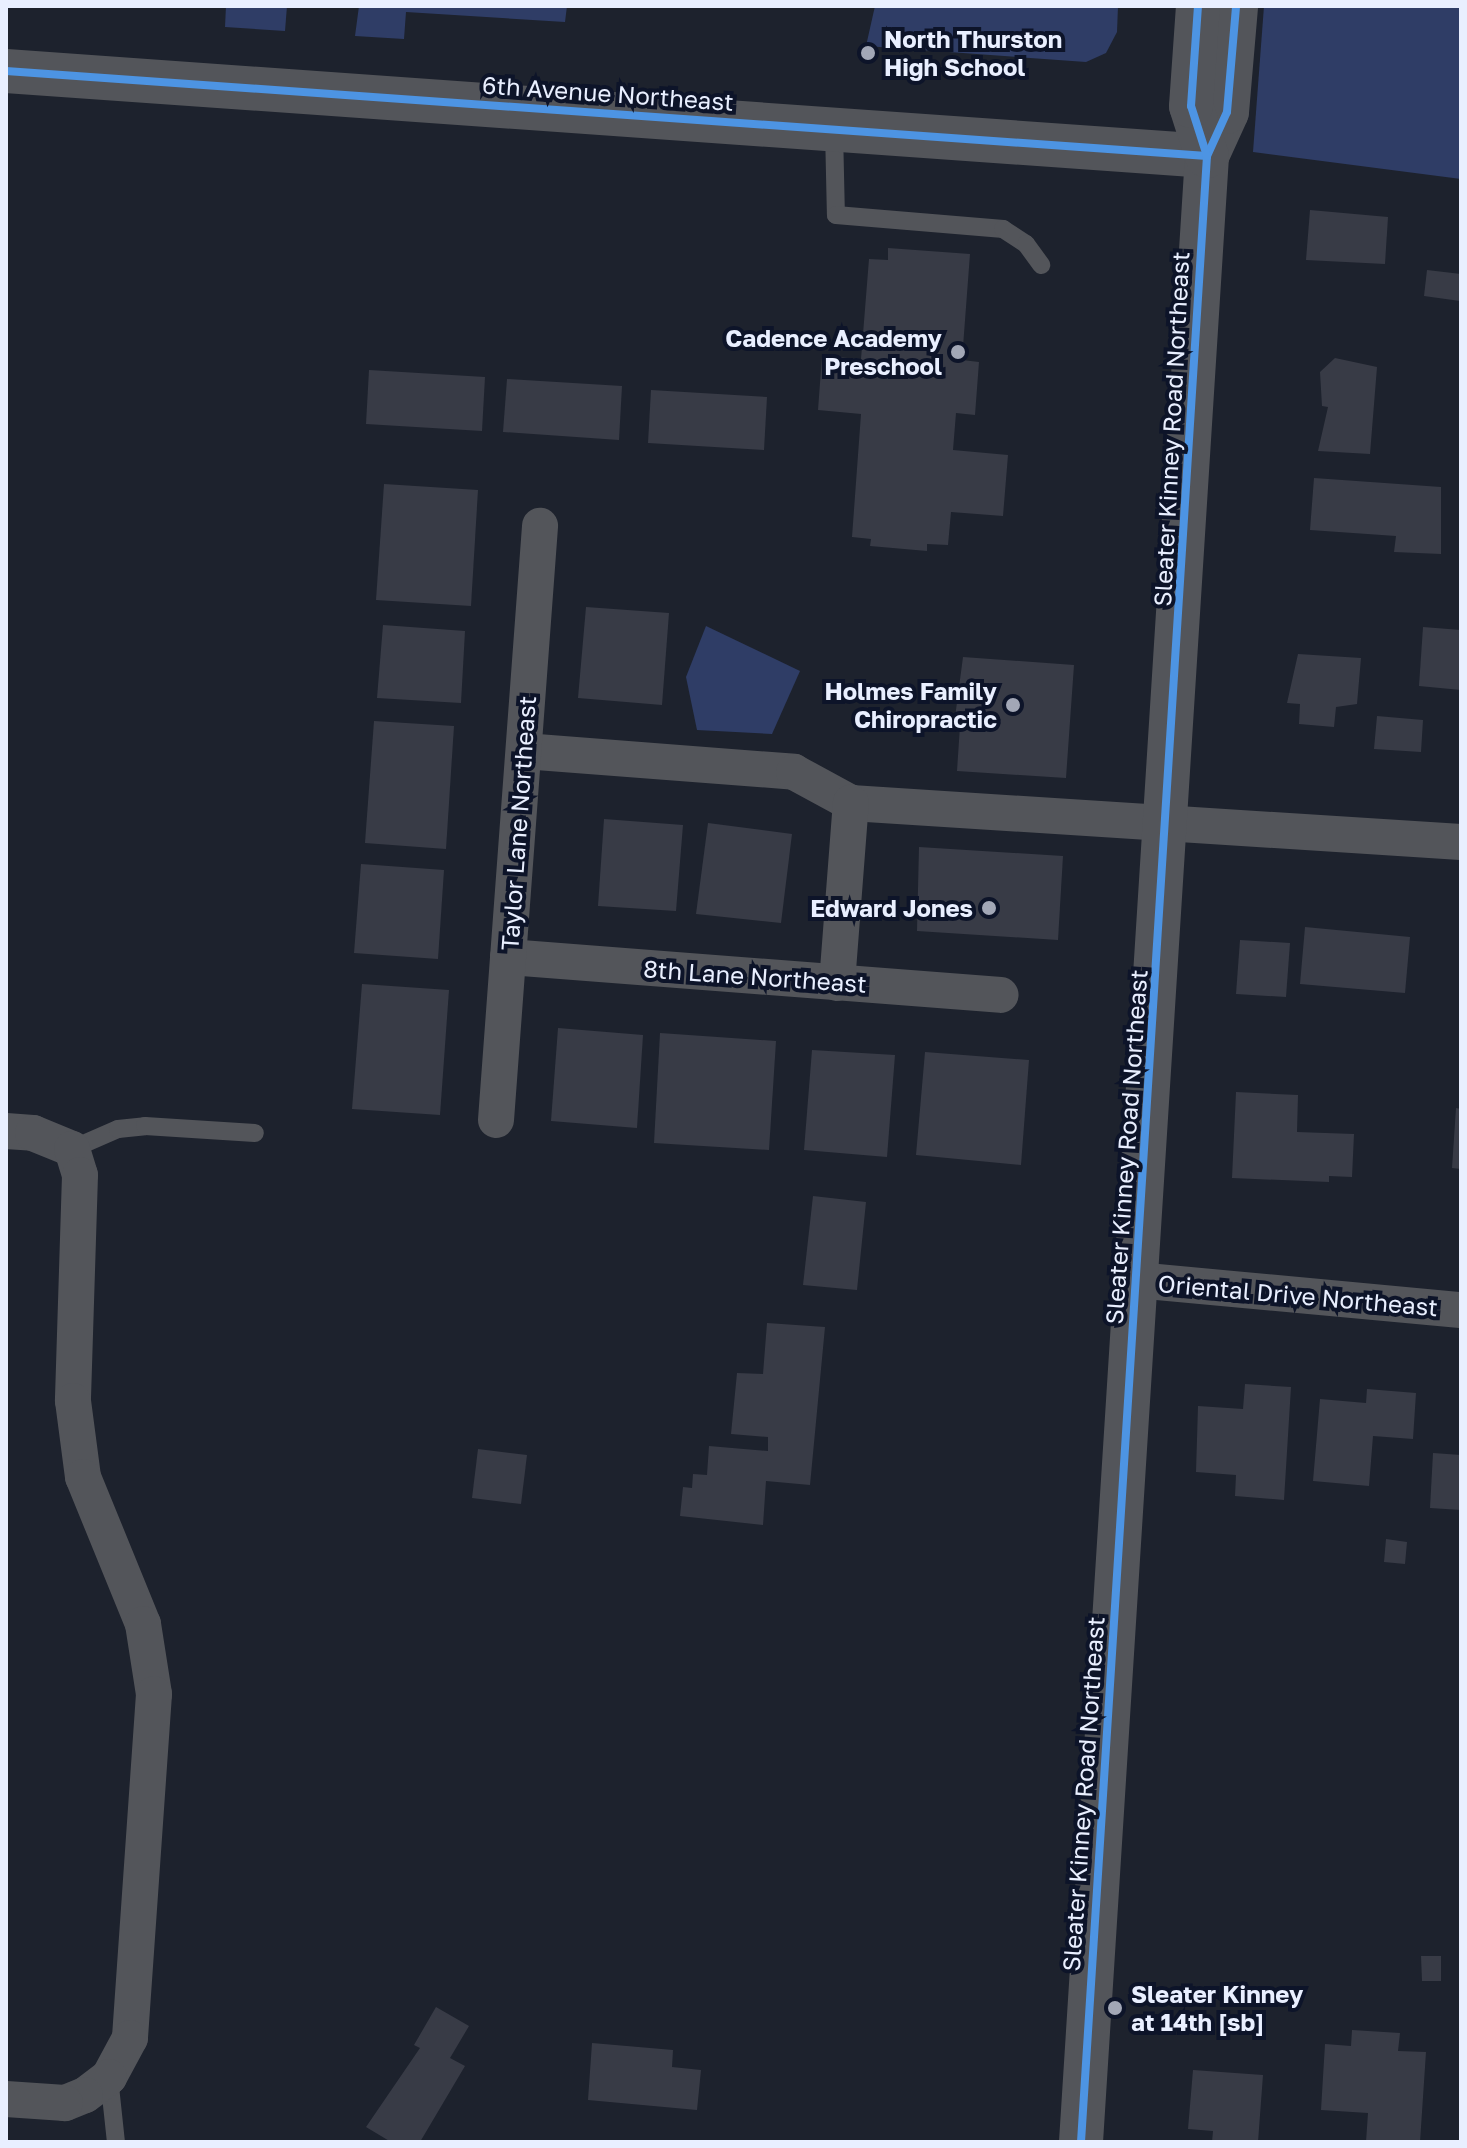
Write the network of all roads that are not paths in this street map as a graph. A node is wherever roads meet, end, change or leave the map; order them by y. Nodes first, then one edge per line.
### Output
1 (1198, 6) edge
2 (1236, 6) edge
3 (6, 71) edge
4 (834, 130) junction
5 (1207, 156) junction
6 (1041, 265) dead end
7 (540, 526) dead end
8 (524, 751) junction
9 (851, 803) junction
10 (1169, 823) junction
11 (1461, 842) edge
12 (508, 957) junction
13 (837, 983) junction
14 (1001, 995) dead end
15 (496, 1120) dead end
16 (6, 1131) edge
17 (255, 1133) dead end
18 (72, 1149) junction
19 (1136, 1280) junction
20 (1461, 1310) edge
21 (109, 2077) junction
22 (6, 2099) edge
23 (116, 2142) edge
24 (1081, 2142) edge

1 - 5 street, Sleater Kinney Road Northeast
2 - 5 street, Sleater Kinney Road Northeast
3 - 4 street, 6th Avenue Northeast
4 - 5 street, 6th Avenue Northeast
4 - 6 lane
5 - 10 street, Sleater Kinney Road Northeast
7 - 8 street, Taylor Lane Northeast
8 - 9 street
8 - 12 street, Taylor Lane Northeast
9 - 10 street
9 - 13 street
10 - 11 street
10 - 19 street, Sleater Kinney Road Northeast
12 - 13 street, 8th Lane Northeast
12 - 15 street, Taylor Lane Northeast
13 - 14 street, 8th Lane Northeast
16 - 18 street
17 - 18 lane
18 - 21 street
19 - 20 street, Oriental Drive Northeast
19 - 24 street, Sleater Kinney Road Northeast
21 - 22 street
21 - 23 lane

